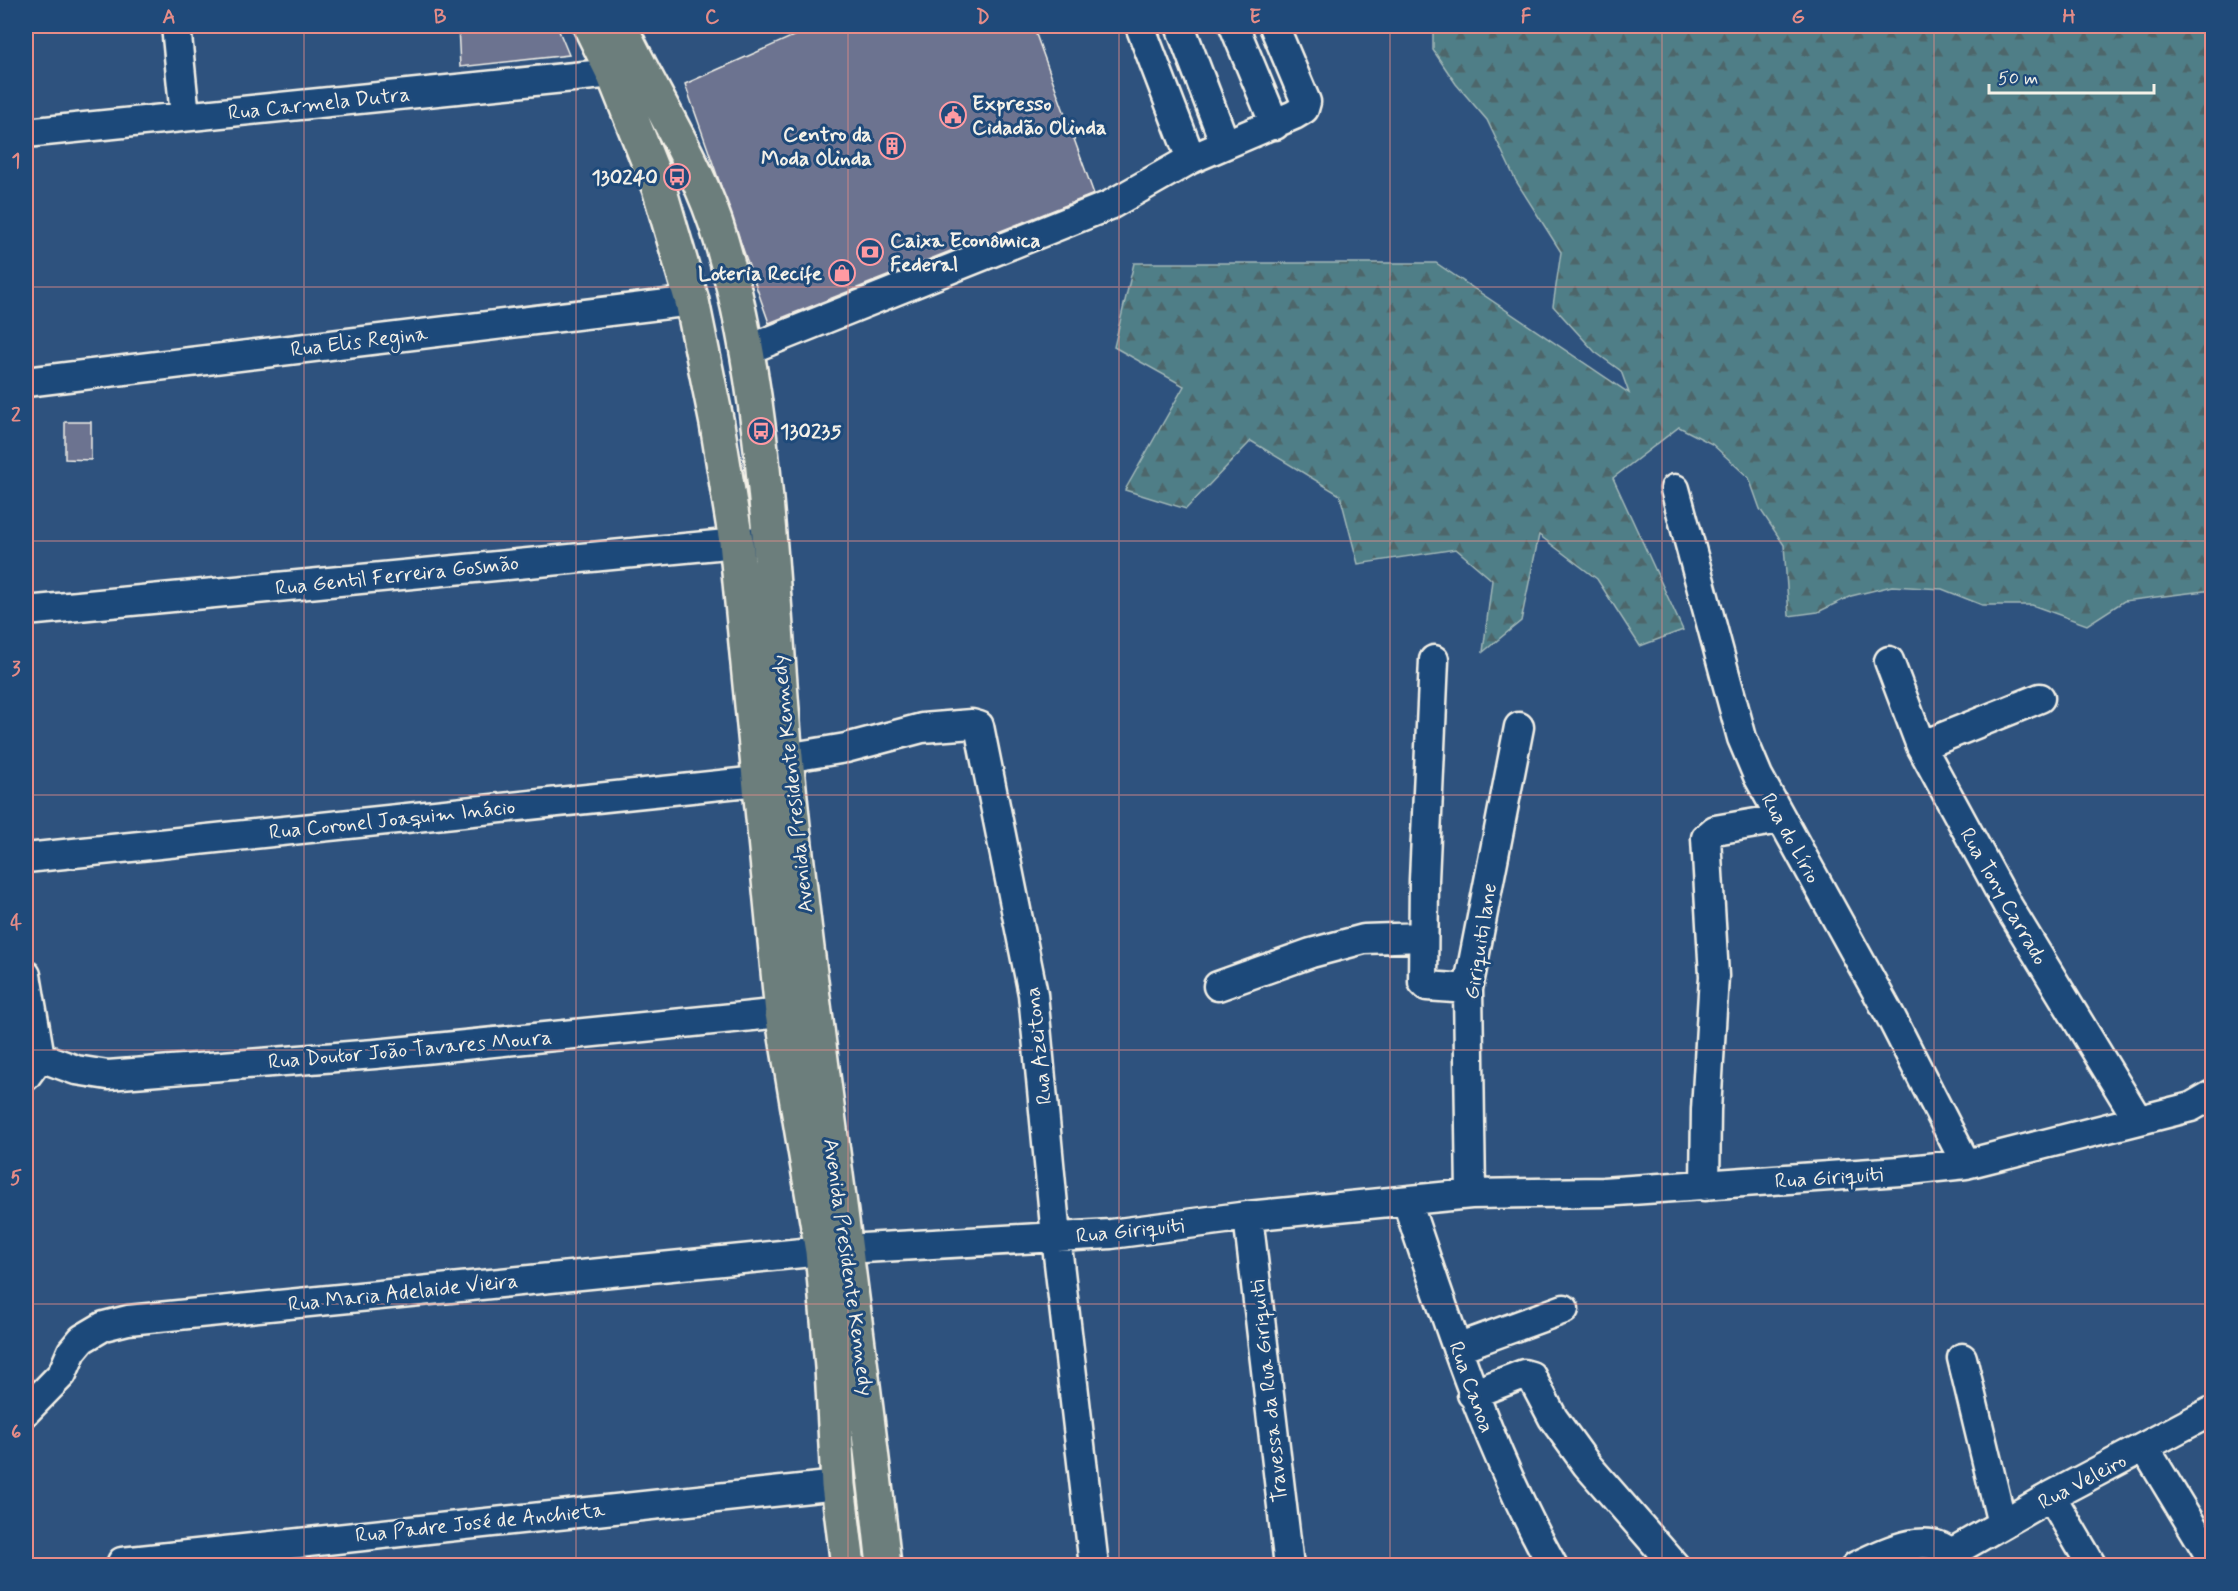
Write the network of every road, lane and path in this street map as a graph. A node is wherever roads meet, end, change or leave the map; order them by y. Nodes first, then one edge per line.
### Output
1 (176, 26) edge
2 (590, 26) edge
3 (620, 26) edge
4 (1140, 26) edge
5 (1180, 26) edge
6 (1234, 26) edge
7 (1274, 26) edge
8 (613, 73) junction
9 (185, 116) junction
10 (1275, 124) junction
11 (26, 133) edge
12 (1225, 144) junction
13 (1191, 159) junction
14 (692, 301) junction
15 (747, 350) junction
16 (26, 382) edge
17 (1675, 489) dead end
18 (736, 541) junction
19 (769, 541) junction
20 (26, 611) edge
21 (1434, 660) dead end
22 (1889, 661) dead end
23 (2040, 698) dead end
24 (1519, 727) dead end
25 (1921, 746) junction
26 (786, 758) junction
27 (758, 781) junction
28 (1780, 819) junction
29 (26, 858) edge
30 (1423, 937) junction
31 (26, 975) edge
32 (1218, 986) dead end
33 (1468, 989) junction
34 (782, 1013) junction
35 (33, 1067) edge
36 (2212, 1095) edge
37 (2138, 1120) junction
38 (1966, 1164) junction
39 (1705, 1186) junction
40 (1471, 1194) junction
41 (1419, 1200) junction
42 (1248, 1216) junction
43 (1056, 1237) junction
44 (833, 1250) junction
45 (1564, 1309) dead end
46 (1457, 1348) junction
47 (1962, 1358) dead end
48 (1472, 1394) junction
49 (2212, 1411) edge
50 (26, 1412) edge
51 (2145, 1448) junction
52 (838, 1485) junction
53 (2051, 1496) junction
54 (2002, 1524) junction
55 (1957, 1559) edge
56 (2212, 1559) edge
57 (122, 1562) dead end
58 (848, 1566) edge
59 (884, 1566) edge
60 (1094, 1566) edge
61 (1289, 1566) edge
62 (1553, 1566) edge
63 (1675, 1566) edge
64 (1856, 1566) edge
65 (2092, 1566) edge

1 - 9 street
2 - 8 main road, Avenida Presidente Kennedy
3 - 15 main road, Avenida Presidente Kennedy
4 - 13 street
5 - 12 street
6 - 10 street
7 - 10 street
8 - 9 street, Rua Carmela Dutra
8 - 14 main road, Avenida Presidente Kennedy
9 - 11 street, Rua Carmela Dutra
10 - 12 street
12 - 13 street
13 - 15 street
14 - 16 street, Rua Elis Regina
14 - 18 main road, Avenida Presidente Kennedy
15 - 19 main road, Avenida Presidente Kennedy
17 - 28 street, Rua do Lírio
18 - 19 street, Rua Gentil Ferreira Gosmão
18 - 20 street, Rua Gentil Ferreira Gosmão
18 - 27 main road, Avenida Presidente Kennedy
19 - 26 main road, Avenida Presidente Kennedy
21 - 30 street
22 - 25 street, Rua Tony Carrado
23 - 25 street
24 - 33 street, Giriquiti lane
25 - 37 street, Rua Tony Carrado
26 - 43 street, Rua Azeitona
26 - 44 main road, Avenida Presidente Kennedy
27 - 29 street, Rua Coronel Joaquim Inácio
27 - 34 main road, Avenida Presidente Kennedy
28 - 38 street, Rua do Lírio
28 - 39 street
30 - 32 street
30 - 33 street
31 - 35 street
33 - 40 street, Giriquiti lane
34 - 35 street, Rua Doutor João Tavares Moura
34 - 44 main road, Avenida Presidente Kennedy
36 - 37 street, Rua Giriquiti
37 - 38 street, Rua Giriquiti
38 - 39 street, Rua Giriquiti
39 - 40 street, Rua Giriquiti
40 - 41 street, Rua Giriquiti
41 - 42 street, Rua Giriquiti
41 - 46 street, Rua Canoa
42 - 43 street, Rua Giriquiti
42 - 61 street, Travessa da Rua Giriquiti
43 - 44 street, Rua Giriquiti
43 - 60 street, Rua Azeitona
44 - 50 street, Rua Maria Adelaide Vieira
44 - 52 main road, Avenida Presidente Kennedy
44 - 59 main road, Avenida Presidente Kennedy
45 - 46 street
46 - 48 street, Rua Canoa
47 - 54 street
48 - 62 street, Rua Canoa
48 - 63 street
49 - 51 street, Rua Veleiro
51 - 53 street, Rua Veleiro
51 - 56 street
52 - 57 street, Rua Padre José de Anchieta
52 - 58 main road, Avenida Presidente Kennedy
53 - 54 street, Rua Veleiro
53 - 65 street
54 - 55 street, Rua Veleiro
55 - 64 street

